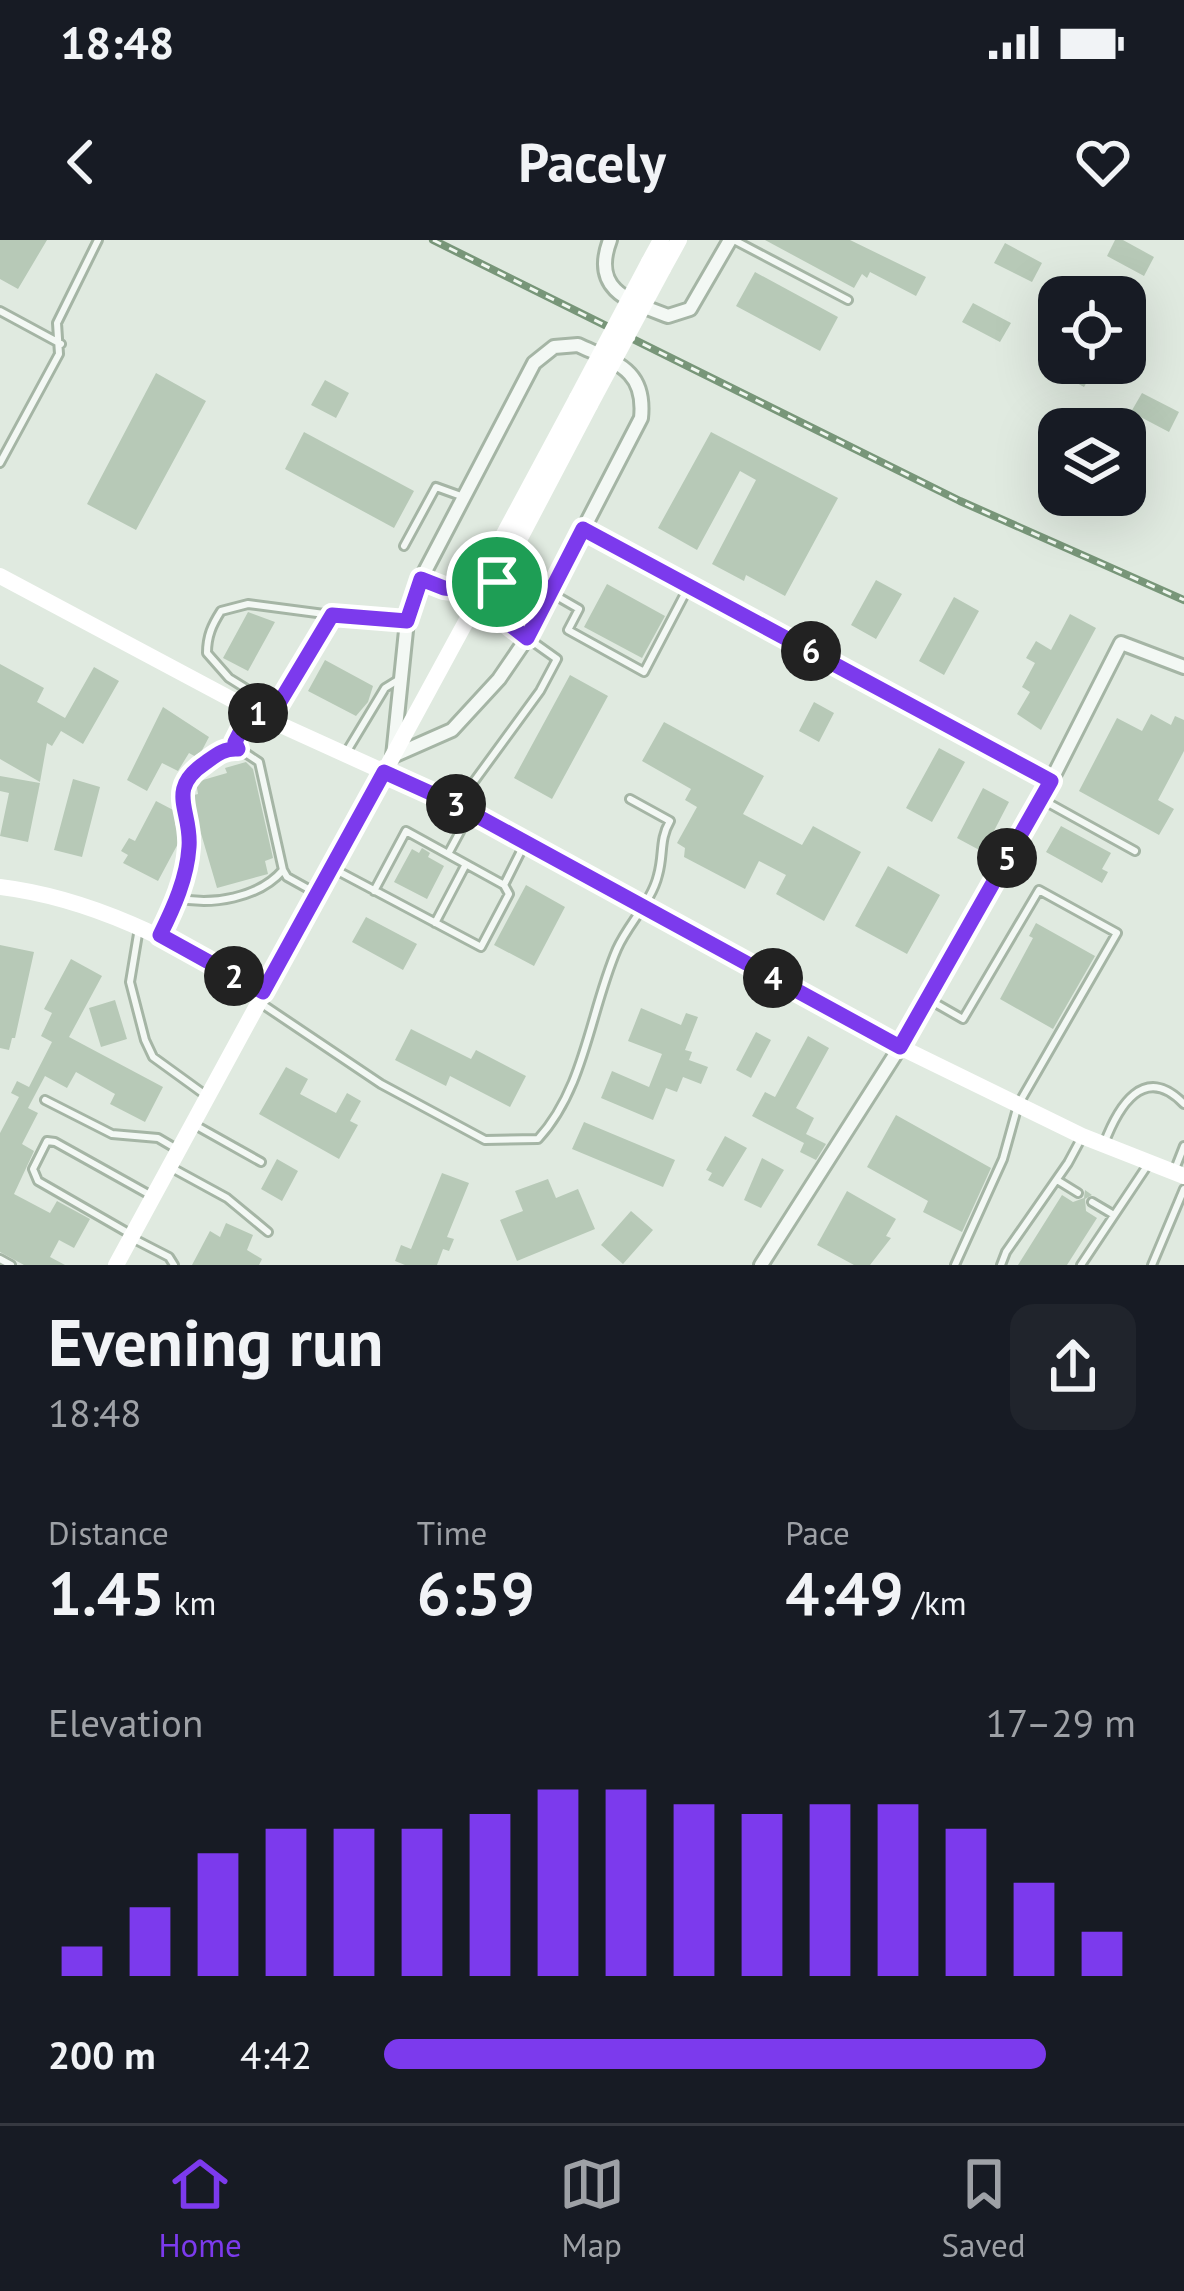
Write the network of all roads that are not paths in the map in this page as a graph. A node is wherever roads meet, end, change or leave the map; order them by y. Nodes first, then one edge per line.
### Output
1 (98, 240) edge
2 (610, 240) edge
3 (661, 240) edge
4 (679, 240) edge
5 (732, 240) edge
6 (656, 266) junction
7 (848, 300) dead end
8 (0, 311) edge
9 (61, 344) junction
10 (0, 464) edge
11 (464, 497) junction
12 (583, 529) junction
13 (404, 546) dead end
14 (0, 576) edge
15 (421, 579) junction
16 (487, 584) junction
17 (689, 586) junction
18 (550, 592) junction
19 (332, 615) junction
20 (407, 621) junction
21 (527, 638) junction
22 (1184, 667) edge
23 (401, 679) junction
24 (251, 710) junction
25 (273, 714) junction
26 (238, 749) junction
27 (345, 754) junction
28 (388, 764) junction
29 (1051, 781) junction
30 (630, 799) dead end
31 (1041, 799) junction
32 (464, 808) junction
33 (526, 842) junction
34 (1136, 850) dead end
35 (448, 854) junction
36 (466, 864) junction
37 (331, 868) junction
38 (283, 870) junction
39 (504, 885) junction
40 (0, 887) edge
41 (374, 891) junction
42 (317, 894) junction
43 (177, 898) junction
44 (642, 907) junction
45 (435, 923) junction
46 (140, 925) junction
47 (160, 935) junction
48 (260, 996) junction
49 (928, 999) junction
50 (900, 1047) junction
51 (207, 1096) junction
52 (45, 1100) dead end
53 (1184, 1104) edge
54 (1018, 1105) junction
55 (192, 1123) junction
56 (1082, 1136) junction
57 (1104, 1145) junction
58 (1184, 1146) edge
59 (174, 1158) junction
60 (261, 1162) dead end
61 (1149, 1163) junction
62 (1179, 1174) edge
63 (1057, 1180) junction
64 (1184, 1189) edge
65 (1078, 1193) dead end
66 (153, 1196) junction
67 (1092, 1202) dead end
68 (1114, 1216) junction
69 (268, 1232) dead end
70 (131, 1237) junction
71 (0, 1259) edge
72 (11, 1265) edge
73 (116, 1265) edge
74 (174, 1265) edge
75 (761, 1265) edge
76 (955, 1265) edge
77 (1001, 1265) edge
78 (1081, 1265) edge
79 (1152, 1265) edge

1 - 9 lane
2 - 5 street
3 - 6 main road
4 - 6 main road
5 - 7 lane
6 - 16 main road, bridge
8 - 9 lane
9 - 10 lane
11 - 12 street
11 - 13 lane
11 - 15 street
12 - 17 street
12 - 18 street
14 - 24 main road
15 - 16 street
15 - 20 street
16 - 21 street
16 - 28 main road
17 - 18 lane
17 - 29 street
18 - 21 street
19 - 20 lane
19 - 25 lane
19 - 25 lane
20 - 23 street
21 - 28 street
21 - 32 lane
22 - 29 street
23 - 27 lane
23 - 28 street
24 - 25 main road
24 - 26 lane
25 - 27 main road
26 - 38 lane
26 - 43 lane
27 - 28 main road
28 - 32 main road
28 - 37 main road
29 - 31 street
30 - 44 lane
31 - 34 lane
31 - 49 street
32 - 33 main road
32 - 35 lane
33 - 39 lane
33 - 44 main road
35 - 36 lane
35 - 41 lane
36 - 39 lane
36 - 45 lane
37 - 41 lane
37 - 42 main road
38 - 42 lane
38 - 43 lane
39 - 45 lane
40 - 46 main road
41 - 45 lane
42 - 48 main road
43 - 47 lane
44 - 48 lane
44 - 50 main road
46 - 47 main road
46 - 51 lane
47 - 48 main road
48 - 51 main road
49 - 50 street
49 - 54 lane
50 - 54 main road
50 - 75 street
51 - 55 main road
52 - 59 lane
53 - 57 lane
54 - 56 main road
54 - 76 lane
55 - 59 main road
55 - 60 lane
56 - 57 main road
56 - 63 lane
57 - 61 main road
58 - 62 lane
59 - 66 main road
59 - 69 lane
61 - 62 main road
61 - 68 lane
63 - 65 lane
63 - 77 lane
64 - 79 lane
66 - 70 main road
66 - 70 lane
67 - 68 lane
68 - 78 lane
70 - 73 main road
70 - 74 lane
71 - 72 lane

